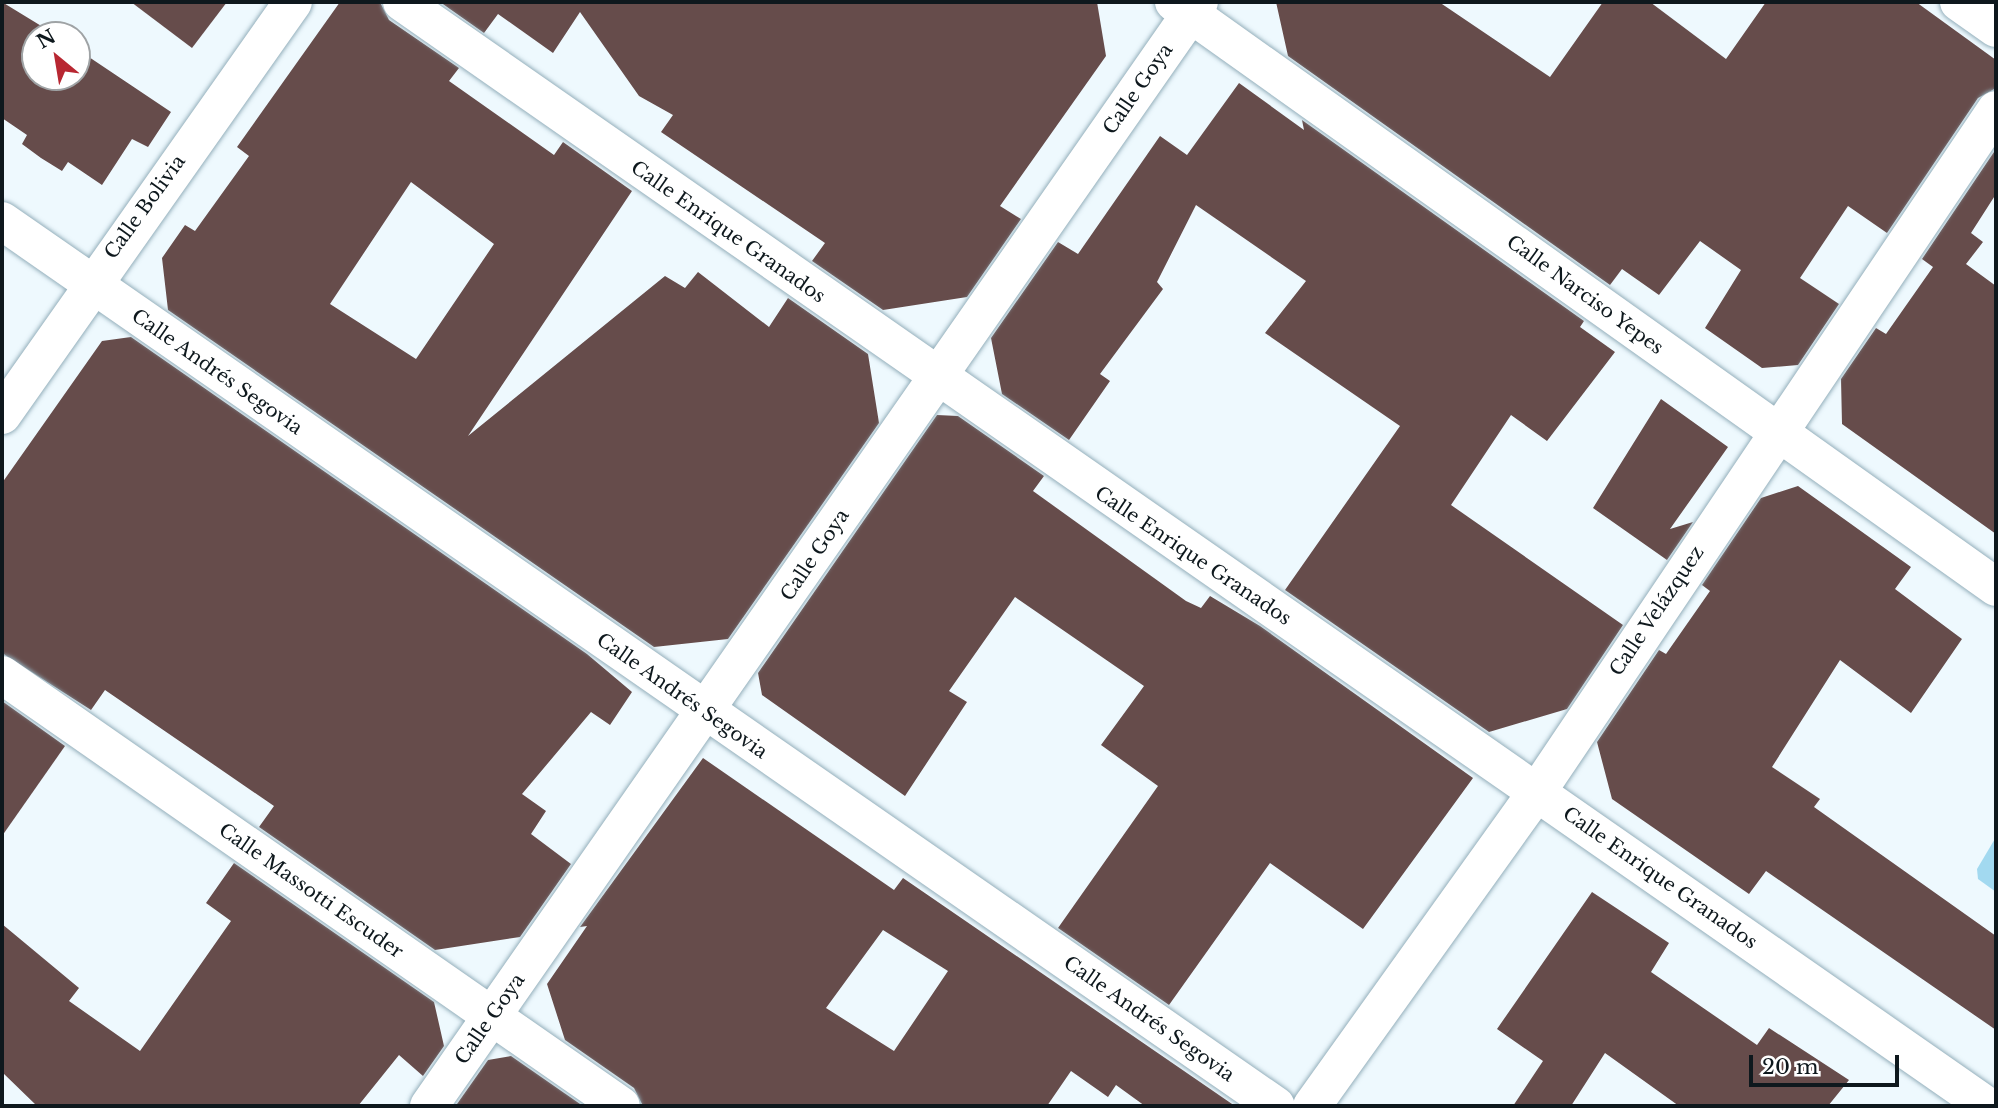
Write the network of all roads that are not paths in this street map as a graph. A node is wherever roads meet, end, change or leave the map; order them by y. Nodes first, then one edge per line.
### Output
1 (293, 2) edge
2 (402, 2) edge
3 (1959, 2) edge
4 (1188, 6) edge
5 (1996, 28) edge
6 (1996, 110) edge
7 (2, 220) edge
8 (91, 283) junction
9 (936, 379) junction
10 (2, 415) edge
11 (1776, 432) junction
12 (1996, 587) edge
13 (2, 675) edge
14 (707, 713) junction
15 (1537, 792) junction
16 (492, 1017) junction
17 (429, 1106) edge
18 (621, 1106) edge
19 (1276, 1106) edge
20 (1312, 1106) edge
21 (1987, 1106) edge

1 - 8 street, Calle Bolivia
2 - 9 street, Calle Enrique Granados
3 - 5 street
4 - 9 street, Calle Goya
4 - 11 street, Calle Narciso Yepes
6 - 11 street, Calle Velázquez
7 - 8 street, Calle Andrés Segovia
8 - 10 street, Calle Bolivia
8 - 14 street, Calle Andrés Segovia
9 - 14 street, Calle Goya
9 - 15 street, Calle Enrique Granados
11 - 12 street, Calle Narciso Yepes
11 - 15 street, Calle Velázquez
13 - 16 street, Calle Massotti Escuder
14 - 16 street, Calle Goya
14 - 19 street, Calle Andrés Segovia
15 - 20 street, Calle Velázquez
15 - 21 street, Calle Enrique Granados
16 - 17 street, Calle Goya
16 - 18 street, Calle Massotti Escuder

